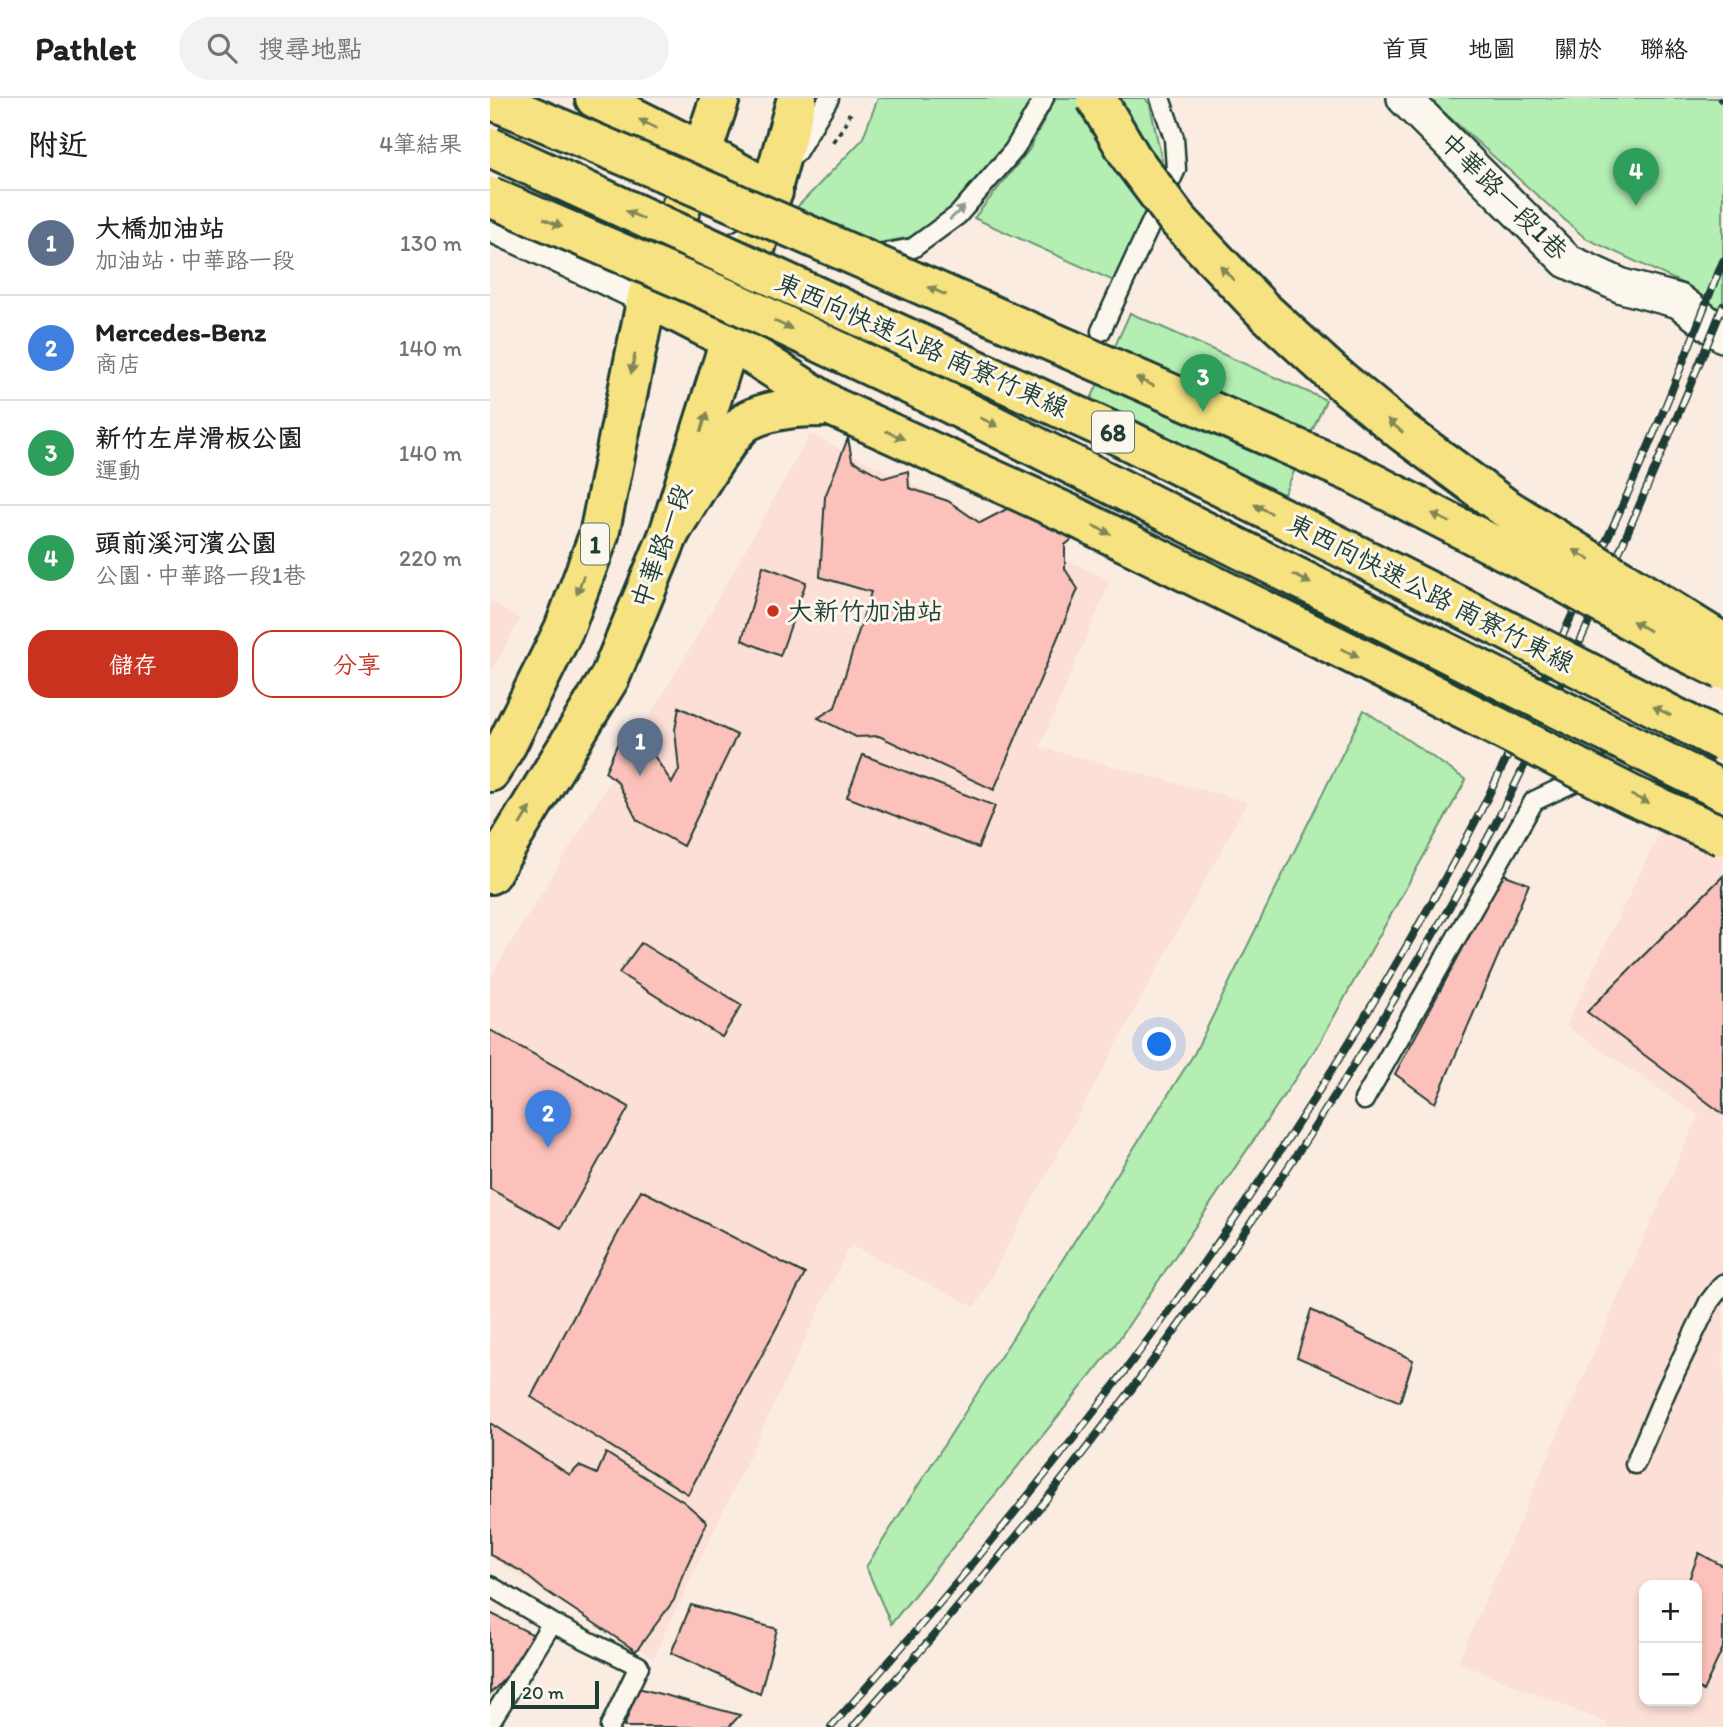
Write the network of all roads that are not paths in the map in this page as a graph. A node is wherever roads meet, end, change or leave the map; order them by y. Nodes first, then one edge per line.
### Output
1 (595, 98) edge
2 (701, 98) edge
3 (720, 98) edge
4 (797, 98) edge
5 (829, 98) edge
6 (1044, 98) edge
7 (1096, 98) edge
8 (1160, 98) edge
9 (1404, 98) edge
10 (490, 99) edge
11 (490, 147) edge
12 (702, 152) junction
13 (773, 192) junction
14 (490, 197) edge
15 (490, 224) edge
16 (757, 239) junction
17 (647, 297) junction
18 (1101, 331) dead end
19 (1723, 335) edge
20 (730, 340) junction
21 (833, 407) junction
22 (669, 534) junction
23 (1723, 643) edge
24 (1723, 670) edge
25 (1723, 741) edge
26 (490, 772) edge
27 (1723, 791) edge
28 (1723, 836) edge
29 (490, 874) edge
30 (1364, 1100) dead end
31 (1723, 1284) edge
32 (1635, 1464) dead end
33 (490, 1586) edge
34 (552, 1623) junction
35 (490, 1722) edge
36 (610, 1727) edge

12 -> 1 main road
2 - 12 lane, 1
3 - 12 main road, 1
4 - 13 main road, 中華路一段
5 - 13 lane
16 -> 6 lane
23 -> 7 main road, bridge
8 - 18 lane
9 - 19 street, 中華路一段1巷
24 -> 10 main road, bridge
25 -> 11 main road, 東西向快速公路 南寮竹東線 / 68, bridge
12 - 13 main road
12 - 17 main road, 1
13 - 16 main road, 中華路一段
14 -> 27 main road, 東西向快速公路 南寮竹東線 / 68, bridge
15 - 17 street
16 - 17 street
16 - 20 main road, 中華路一段
17 - 20 main road
17 -> 26 main road, 1
20 - 21 main road
22 -> 20 main road, 中華路一段
21 - 22 main road
21 -> 28 main road, bridge
29 -> 22 main road, 中華路一段
25 - 30 lane
31 - 32 lane
33 - 34 lane
34 - 35 lane
34 - 36 lane

